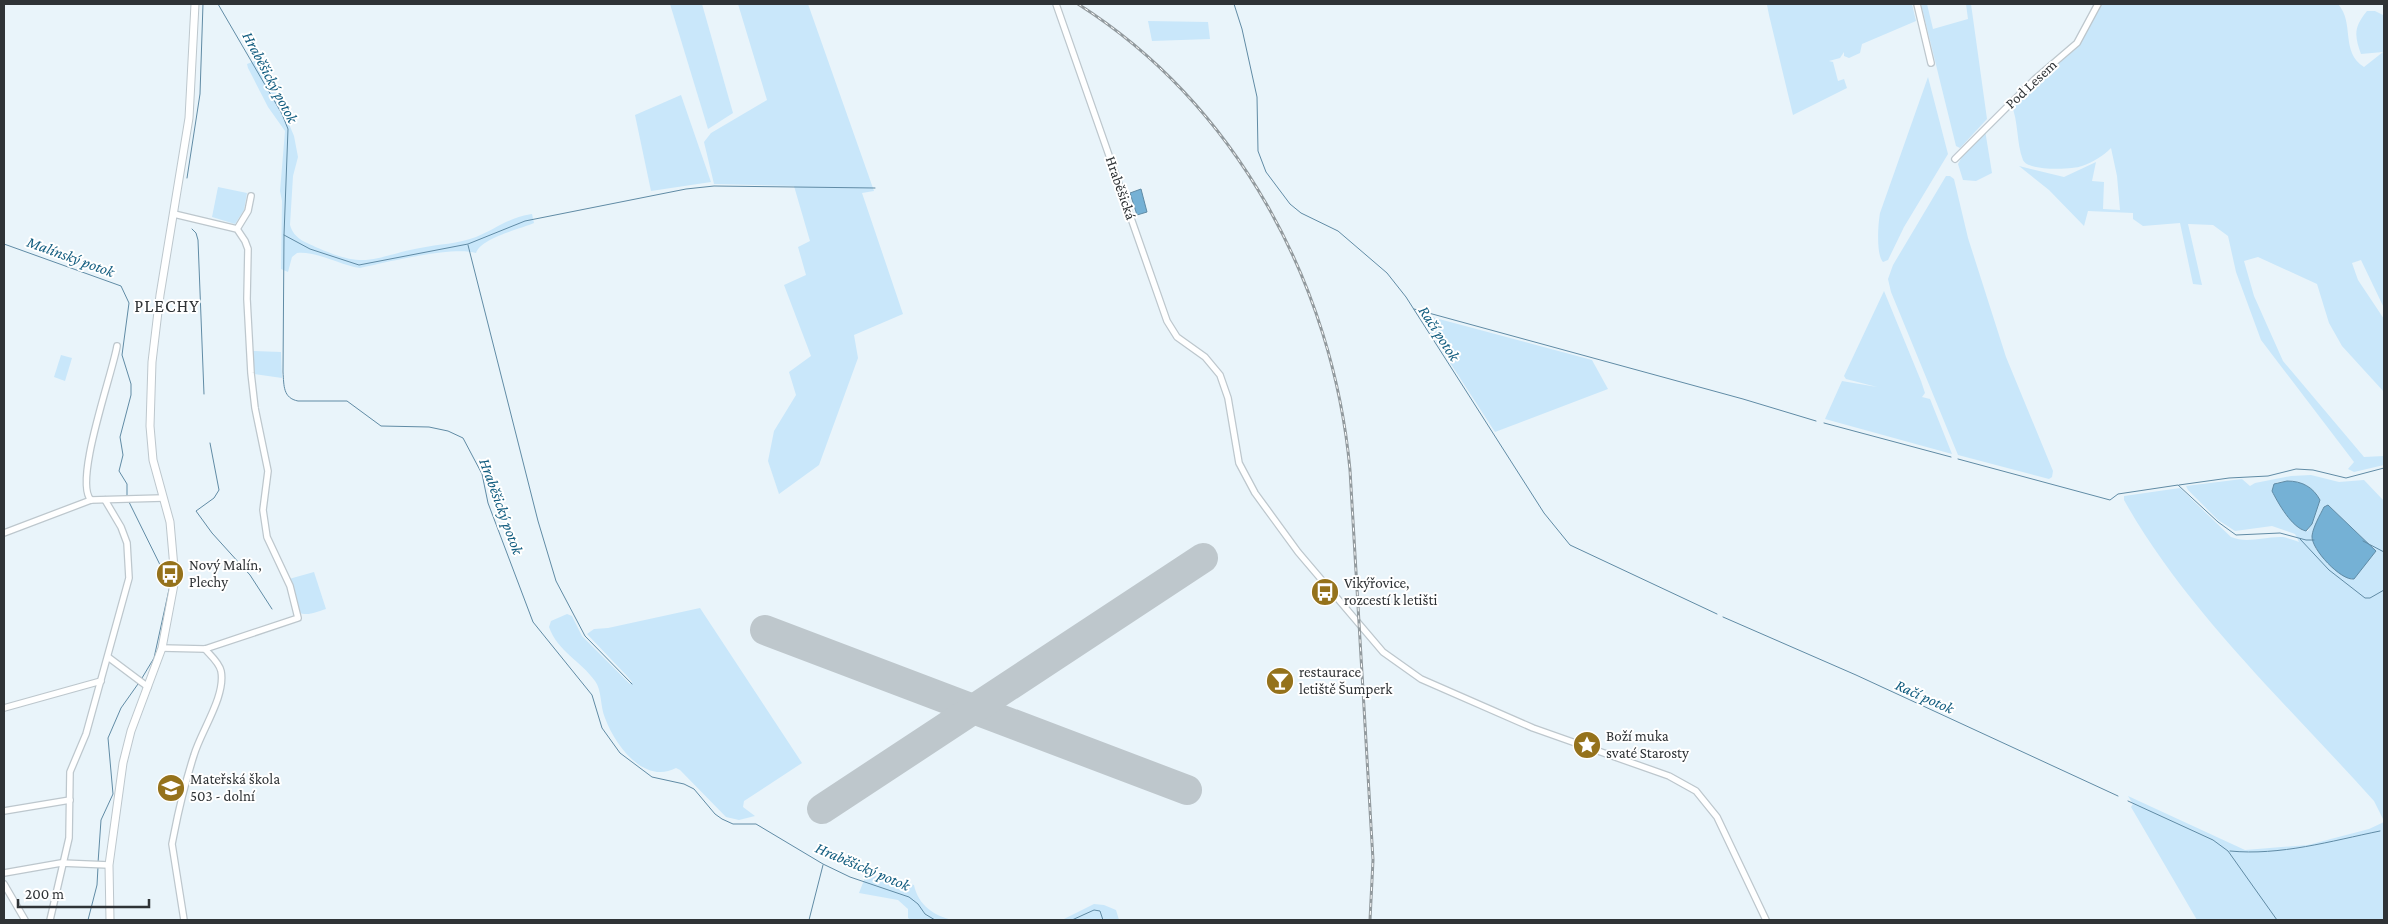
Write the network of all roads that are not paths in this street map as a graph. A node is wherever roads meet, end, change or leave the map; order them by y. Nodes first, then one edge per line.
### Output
1 (195, 4) edge
2 (1056, 4) edge
3 (1917, 4) edge
4 (2098, 4) edge
5 (1931, 63) dead end
6 (1955, 158) dead end
7 (251, 196) dead end
8 (174, 214) junction
9 (237, 230) junction
10 (117, 346) dead end
11 (163, 498) junction
12 (91, 500) junction
13 (105, 500) junction
14 (4, 533) edge
15 (162, 648) junction
16 (205, 649) junction
17 (108, 657) junction
18 (101, 681) junction
19 (143, 683) junction
20 (4, 708) edge
21 (70, 800) junction
22 (4, 811) edge
23 (61, 863) junction
24 (109, 865) junction
25 (4, 873) edge
26 (4, 884) edge
27 (25, 920) edge
28 (50, 920) edge
29 (110, 920) edge
30 (184, 920) edge
31 (1766, 920) edge

1 - 8 main road
2 - 31 street, Hraběšická
3 - 5 street
4 - 6 street, Pod Lesem
7 - 9 street
8 - 9 street
8 - 11 main road
9 - 16 street
10 - 12 street
11 - 13 street
11 - 15 main road
12 - 13 street
12 - 14 street
13 - 17 street
15 - 16 street
15 - 19 main road
16 - 30 street
17 - 18 street
17 - 19 street
18 - 20 street
18 - 21 street
19 - 24 main road
21 - 22 street
21 - 23 street
23 - 24 street
23 - 25 street
23 - 28 street
24 - 29 main road
26 - 27 street

